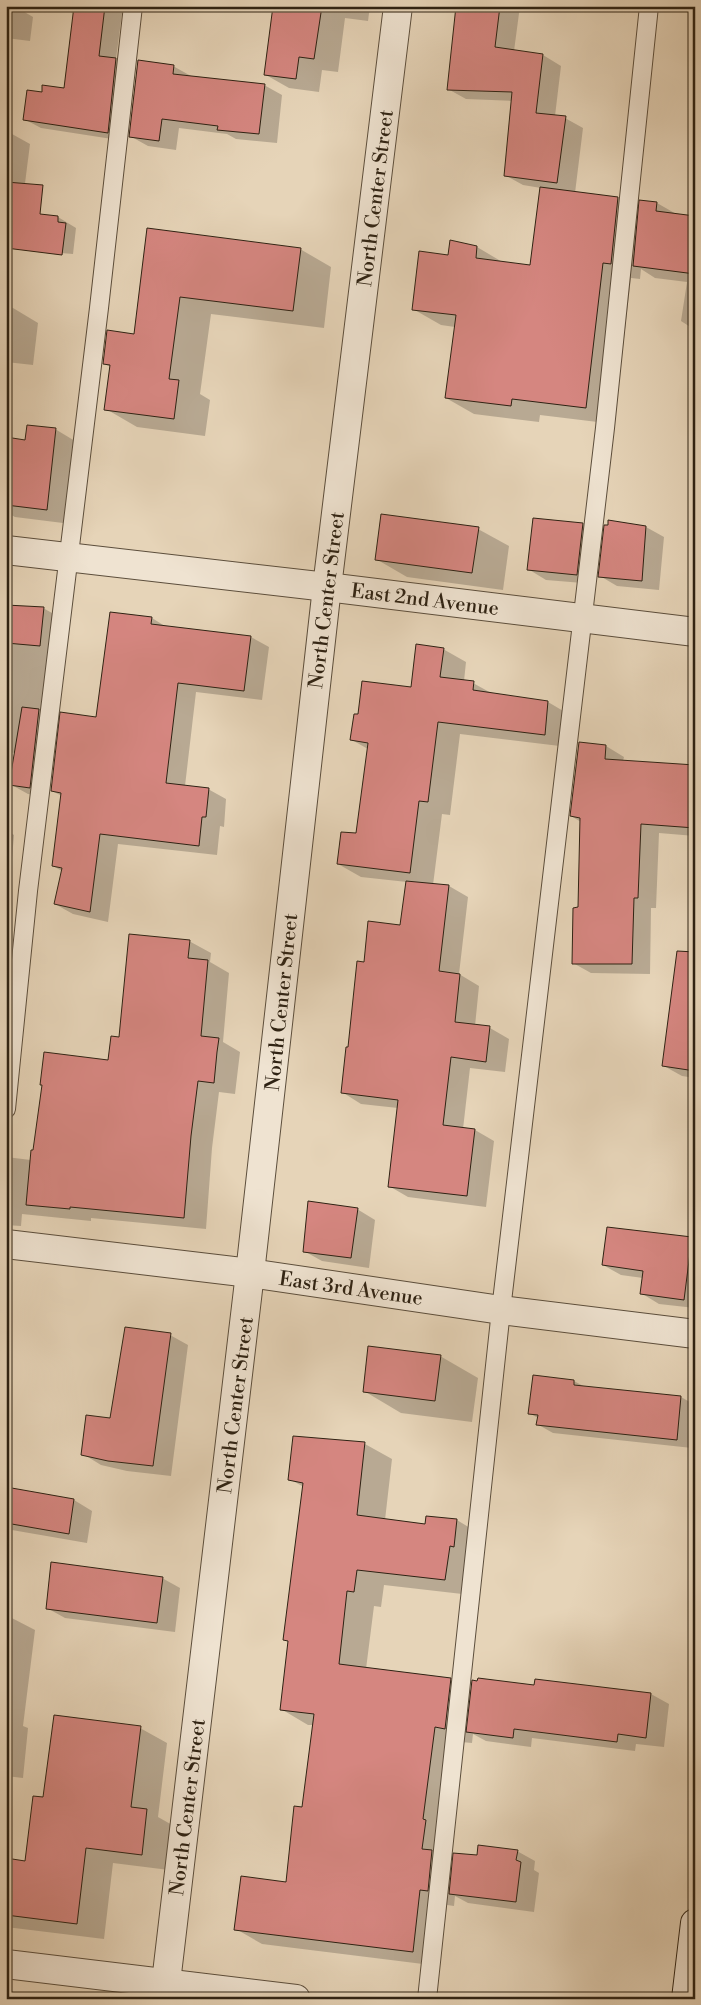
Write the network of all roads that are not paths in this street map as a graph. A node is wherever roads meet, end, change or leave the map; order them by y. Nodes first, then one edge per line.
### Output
1 (133, 6) edge
2 (398, 6) edge
3 (649, 6) edge
4 (6, 550) edge
5 (69, 558) junction
6 (327, 587) junction
7 (583, 618) junction
8 (695, 632) edge
9 (6, 1109) edge
10 (6, 1244) edge
11 (250, 1273) junction
12 (501, 1310) junction
13 (695, 1334) edge
14 (695, 1923) edge
15 (6, 1964) edge
16 (165, 1990) edge
17 (296, 1999) edge
18 (427, 1999) edge
19 (686, 1999) edge

1 - 5 lane
2 - 6 street, North Center Street
3 - 7 lane
4 - 5 street, East 2nd Avenue
5 - 6 street, East 2nd Avenue
5 - 9 lane
6 - 7 street, East 2nd Avenue
6 - 11 street, North Center Street
7 - 8 street, East 2nd Avenue
7 - 12 lane
10 - 11 street, East 3rd Avenue
11 - 12 street, East 3rd Avenue
11 - 16 street, North Center Street
12 - 13 street, East 3rd Avenue
12 - 18 lane
14 - 19 street
15 - 16 street
16 - 17 street

